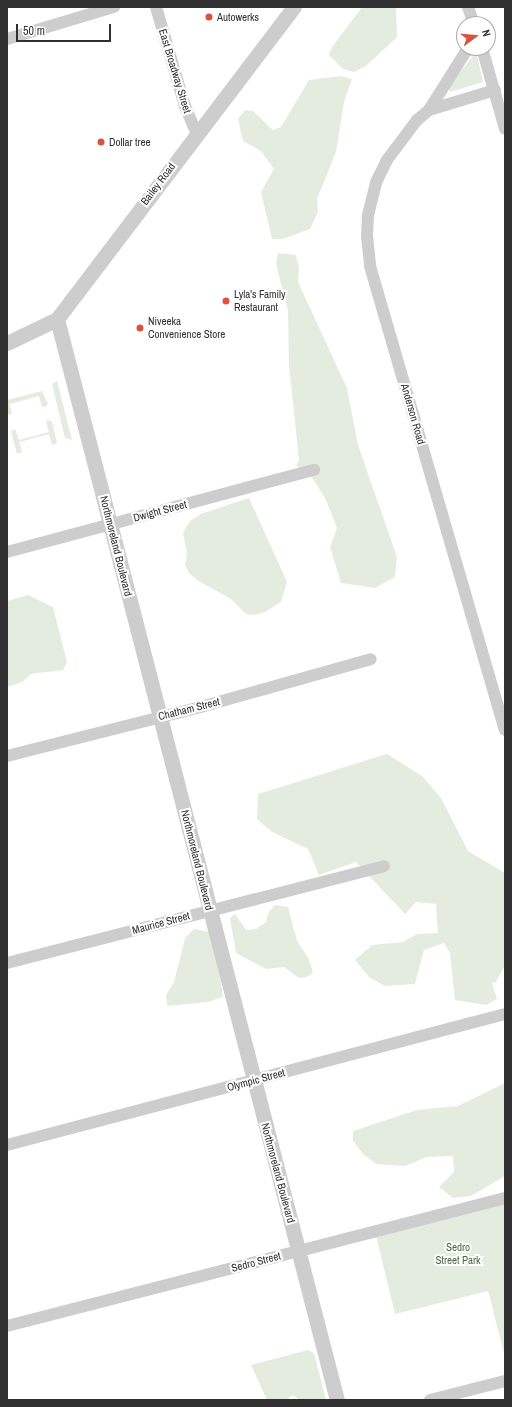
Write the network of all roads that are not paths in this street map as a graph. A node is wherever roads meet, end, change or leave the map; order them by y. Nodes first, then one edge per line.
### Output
1 (114, 7) edge
2 (156, 7) edge
3 (294, 7) edge
4 (7, 39) edge
5 (463, 56) edge
6 (484, 56) edge
7 (495, 90) junction
8 (429, 110) junction
9 (505, 129) edge
10 (197, 134) junction
11 (56, 319) junction
12 (7, 343) edge
13 (314, 470) dead end
14 (110, 524) junction
15 (7, 552) edge
16 (371, 659) dead end
17 (160, 716) junction
18 (505, 730) edge
19 (7, 756) edge
20 (384, 866) dead end
21 (210, 910) junction
22 (7, 963) edge
23 (505, 1014) edge
24 (254, 1081) junction
25 (7, 1145) edge
26 (505, 1198) edge
27 (298, 1250) junction
28 (7, 1326) edge
29 (505, 1381) edge
30 (337, 1400) edge
31 (430, 1400) edge

1 - 4 street
2 - 10 street, East Broadway Street
3 - 10 street, Bailey Road
5 - 8 street, Anderson Road
6 - 7 street
7 - 8 street
7 - 9 street
8 - 18 street, Anderson Road
10 - 11 street, Bailey Road
11 - 12 street, Bailey Road
11 - 14 street, Northmoreland Boulevard
13 - 14 street, Dwight Street
14 - 15 street, Dwight Street
14 - 17 street, Northmoreland Boulevard
16 - 17 street, Chatham Street
17 - 19 street, Chatham Street
17 - 21 street, Northmoreland Boulevard
20 - 21 street, Maurice Street
21 - 22 street, Maurice Street
21 - 24 street, Northmoreland Boulevard
23 - 24 street, Olympic Street
24 - 25 street, Olympic Street
24 - 27 street, Northmoreland Boulevard
26 - 27 street, Sedro Street
27 - 28 street, Sedro Street
27 - 30 street, Northmoreland Boulevard
29 - 31 street

